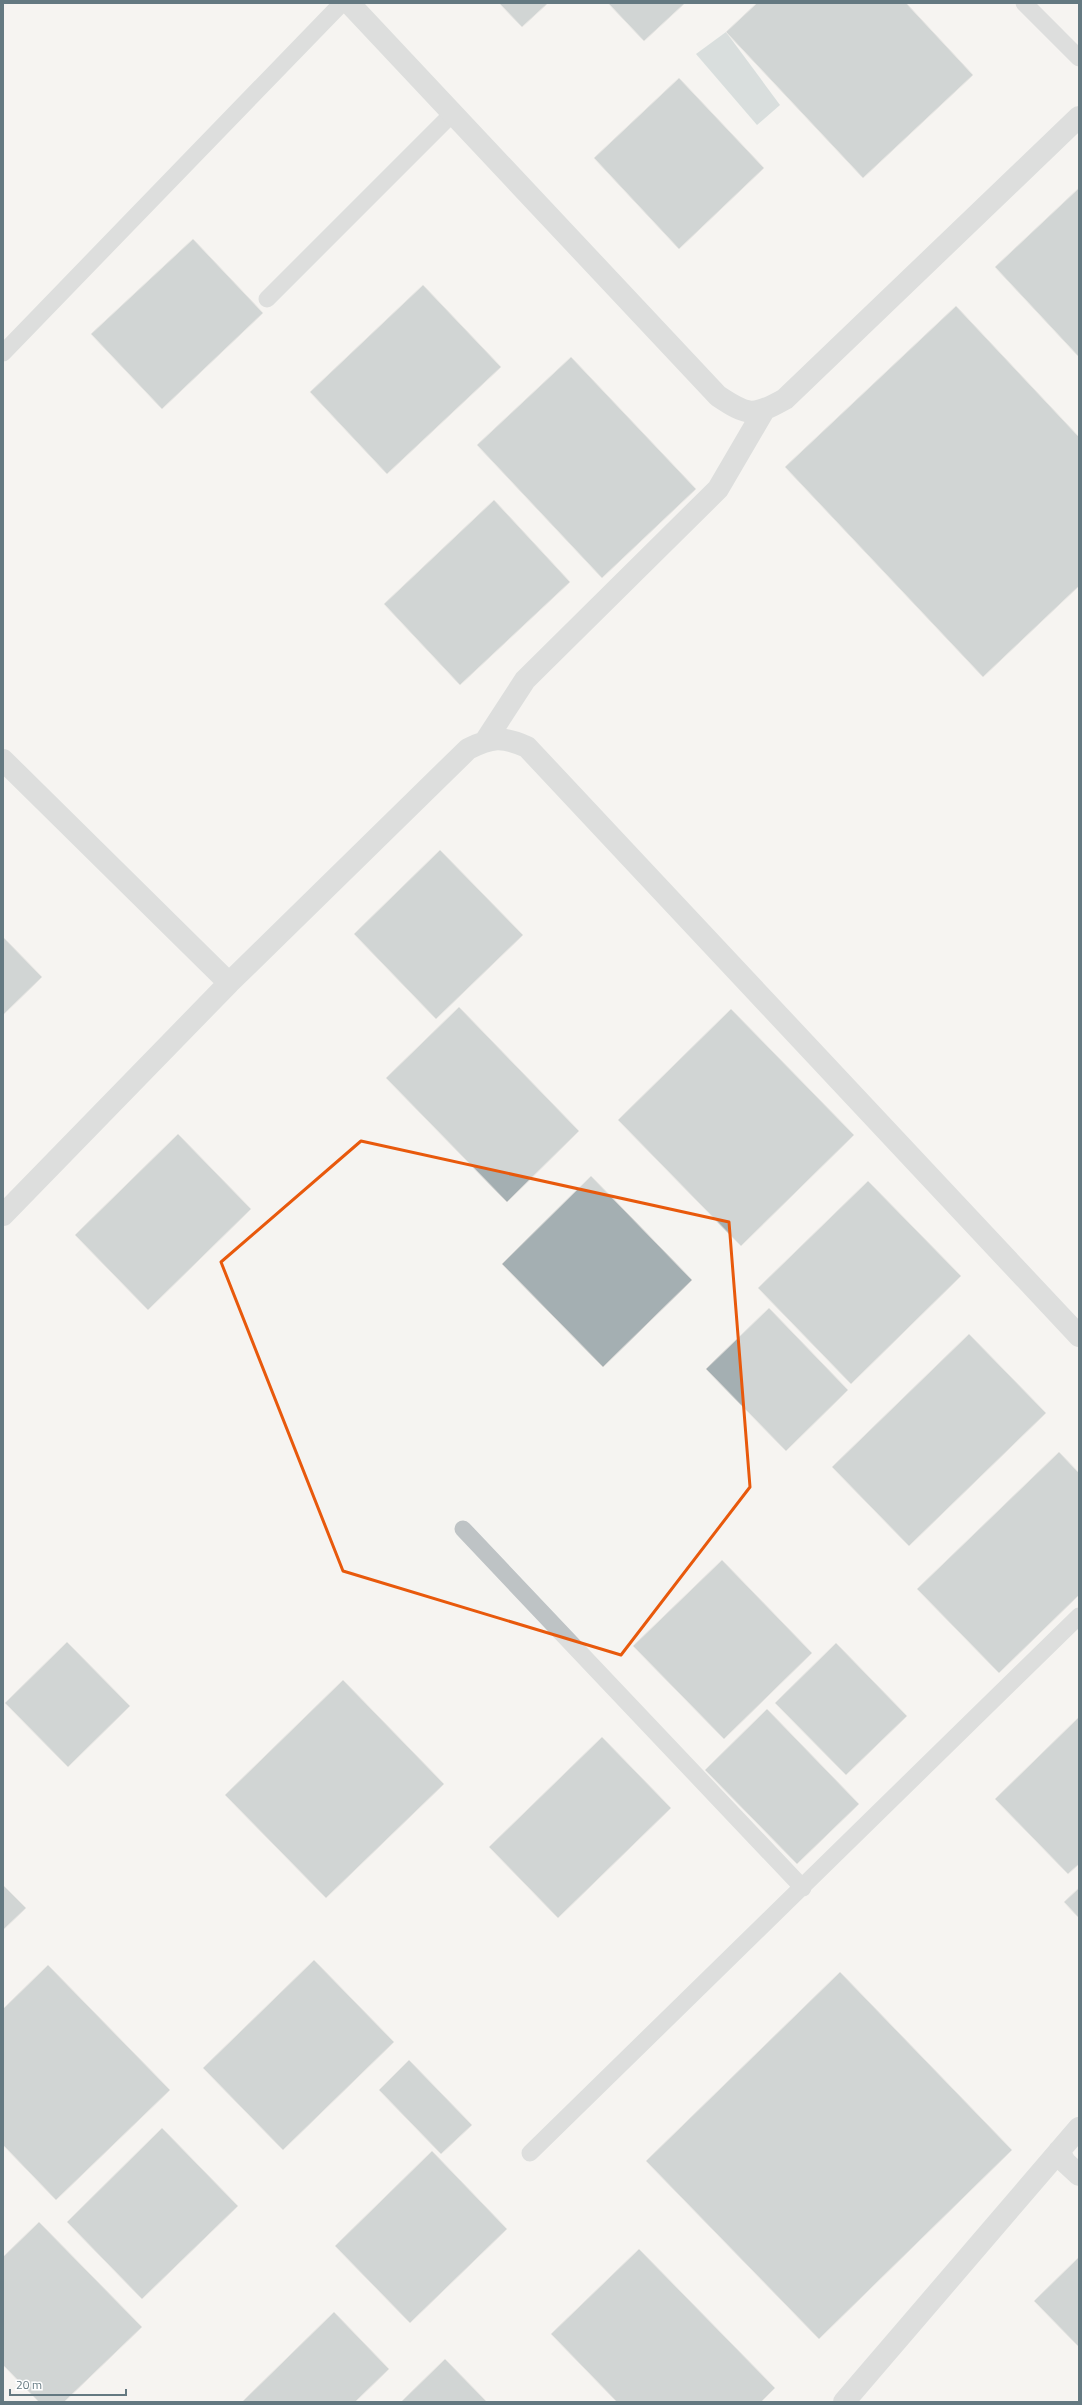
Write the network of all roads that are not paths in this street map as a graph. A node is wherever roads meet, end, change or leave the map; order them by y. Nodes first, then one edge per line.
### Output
1 (342, 3) edge
2 (349, 3) edge
3 (1024, 3) edge
4 (1079, 58) edge
5 (452, 114) junction
6 (1079, 117) edge
7 (267, 299) dead end
8 (3, 353) edge
9 (763, 412) junction
10 (486, 740) junction
11 (3, 760) edge
12 (229, 983) junction
13 (3, 1215) edge
14 (1079, 1336) edge
15 (463, 1529) dead end
16 (1079, 1616) edge
17 (803, 1888) junction
18 (1079, 2128) edge
19 (1059, 2151) junction
20 (530, 2153) dead end
21 (1079, 2175) edge
22 (844, 2402) edge

1 - 8 lane
2 - 5 street
3 - 4 lane
5 - 7 lane
5 - 9 street
6 - 9 street
9 - 10 street
10 - 12 street
10 - 14 street
11 - 12 street
12 - 13 street
15 - 17 lane
16 - 17 lane
17 - 20 lane
18 - 19 street
19 - 21 street
19 - 22 street

